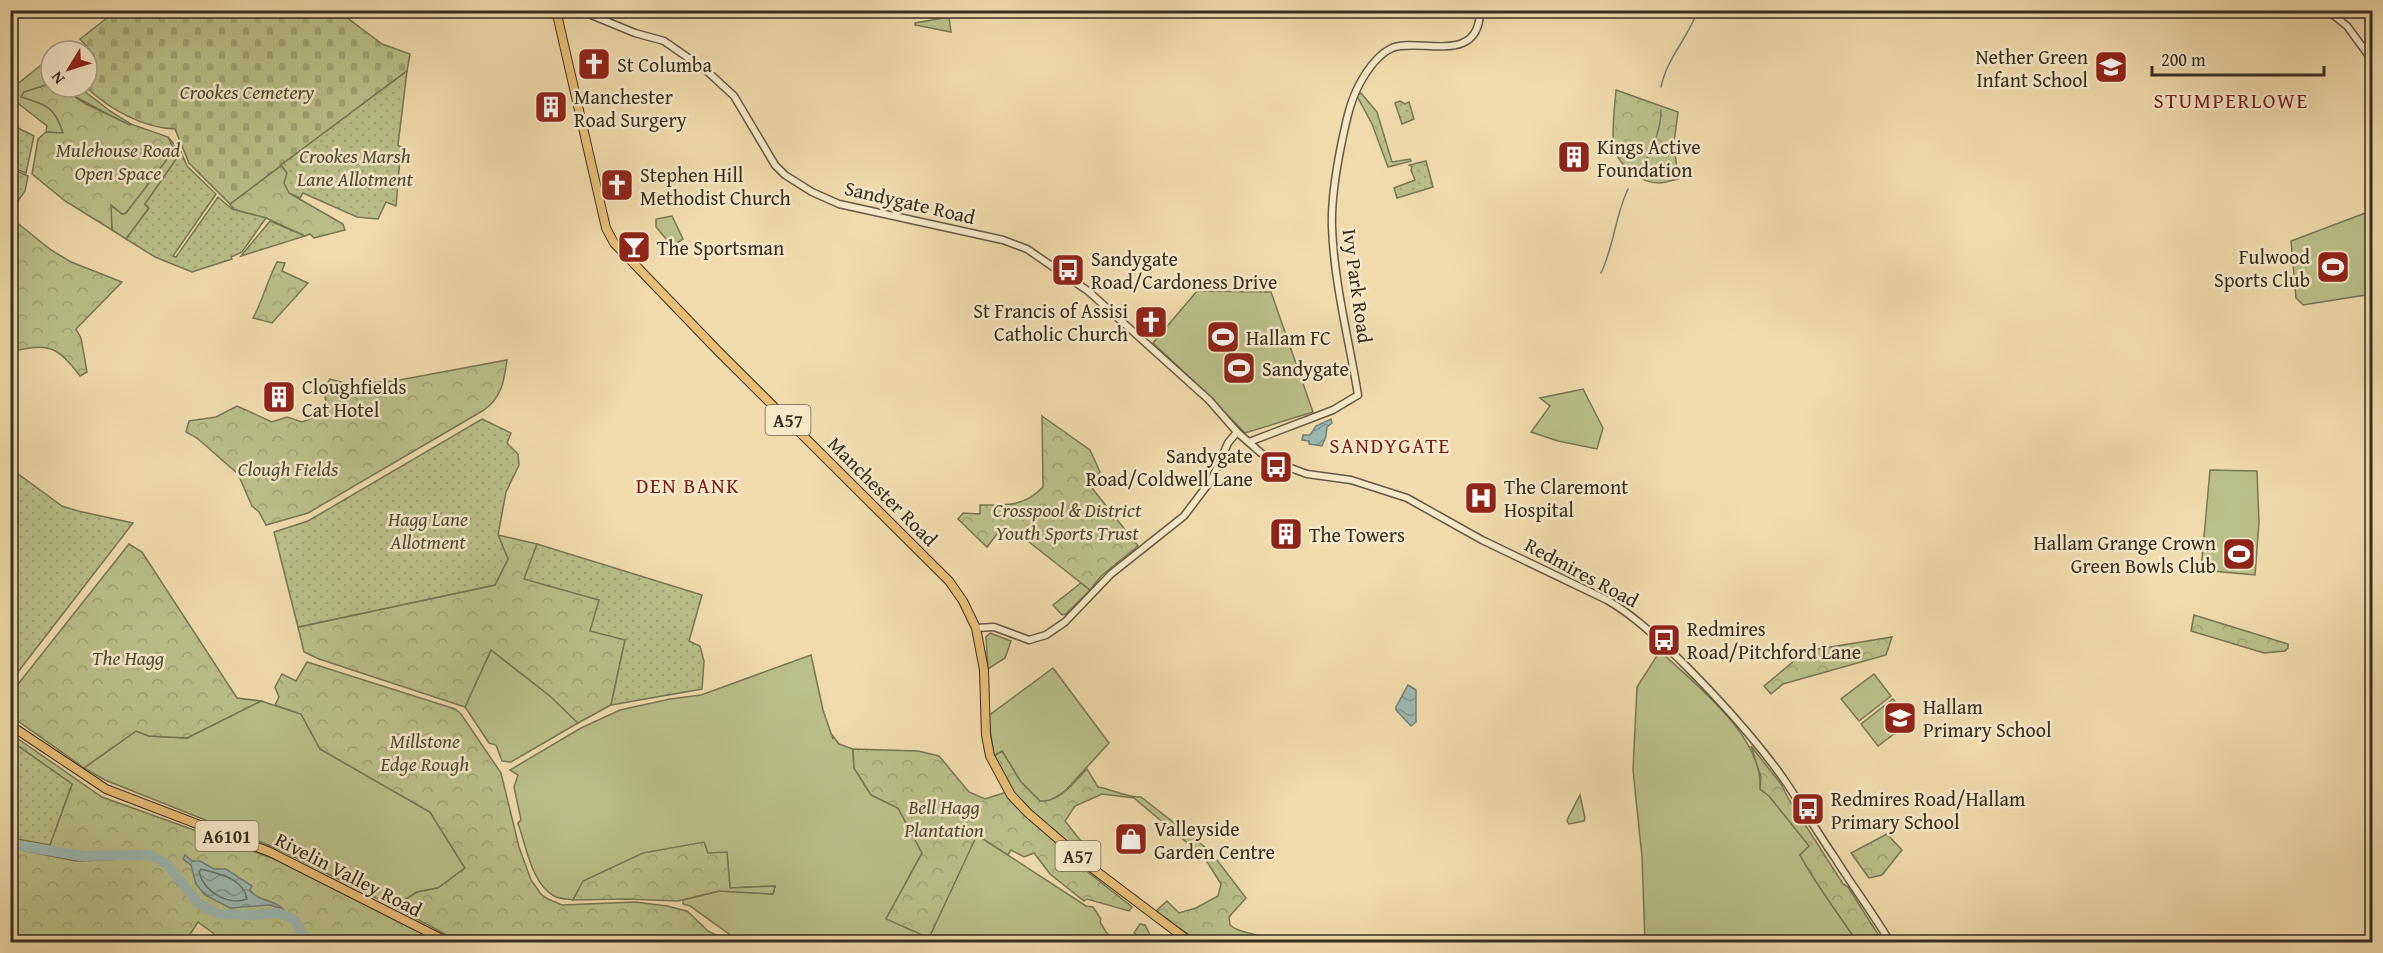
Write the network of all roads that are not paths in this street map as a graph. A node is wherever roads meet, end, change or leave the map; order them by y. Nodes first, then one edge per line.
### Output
1 (556, 10) edge
2 (579, 10) edge
3 (1480, 10) edge
4 (2327, 10) edge
5 (2373, 60) edge
6 (1237, 432) junction
7 (1249, 442) junction
8 (976, 628) junction
9 (10, 725) edge
10 (448, 942) edge
11 (1190, 942) edge
12 (1890, 942) edge

1 - 8 main road, Manchester Road / A57
2 - 6 street, Sandygate Road
3 - 7 street, Ivy Park Road
4 - 5 street
6 - 7 street, Redmires Road
6 - 8 street
7 - 12 street, Redmires Road
8 - 11 main road, Manchester Road / A57
9 - 10 main road, Rivelin Valley Road / A6101

